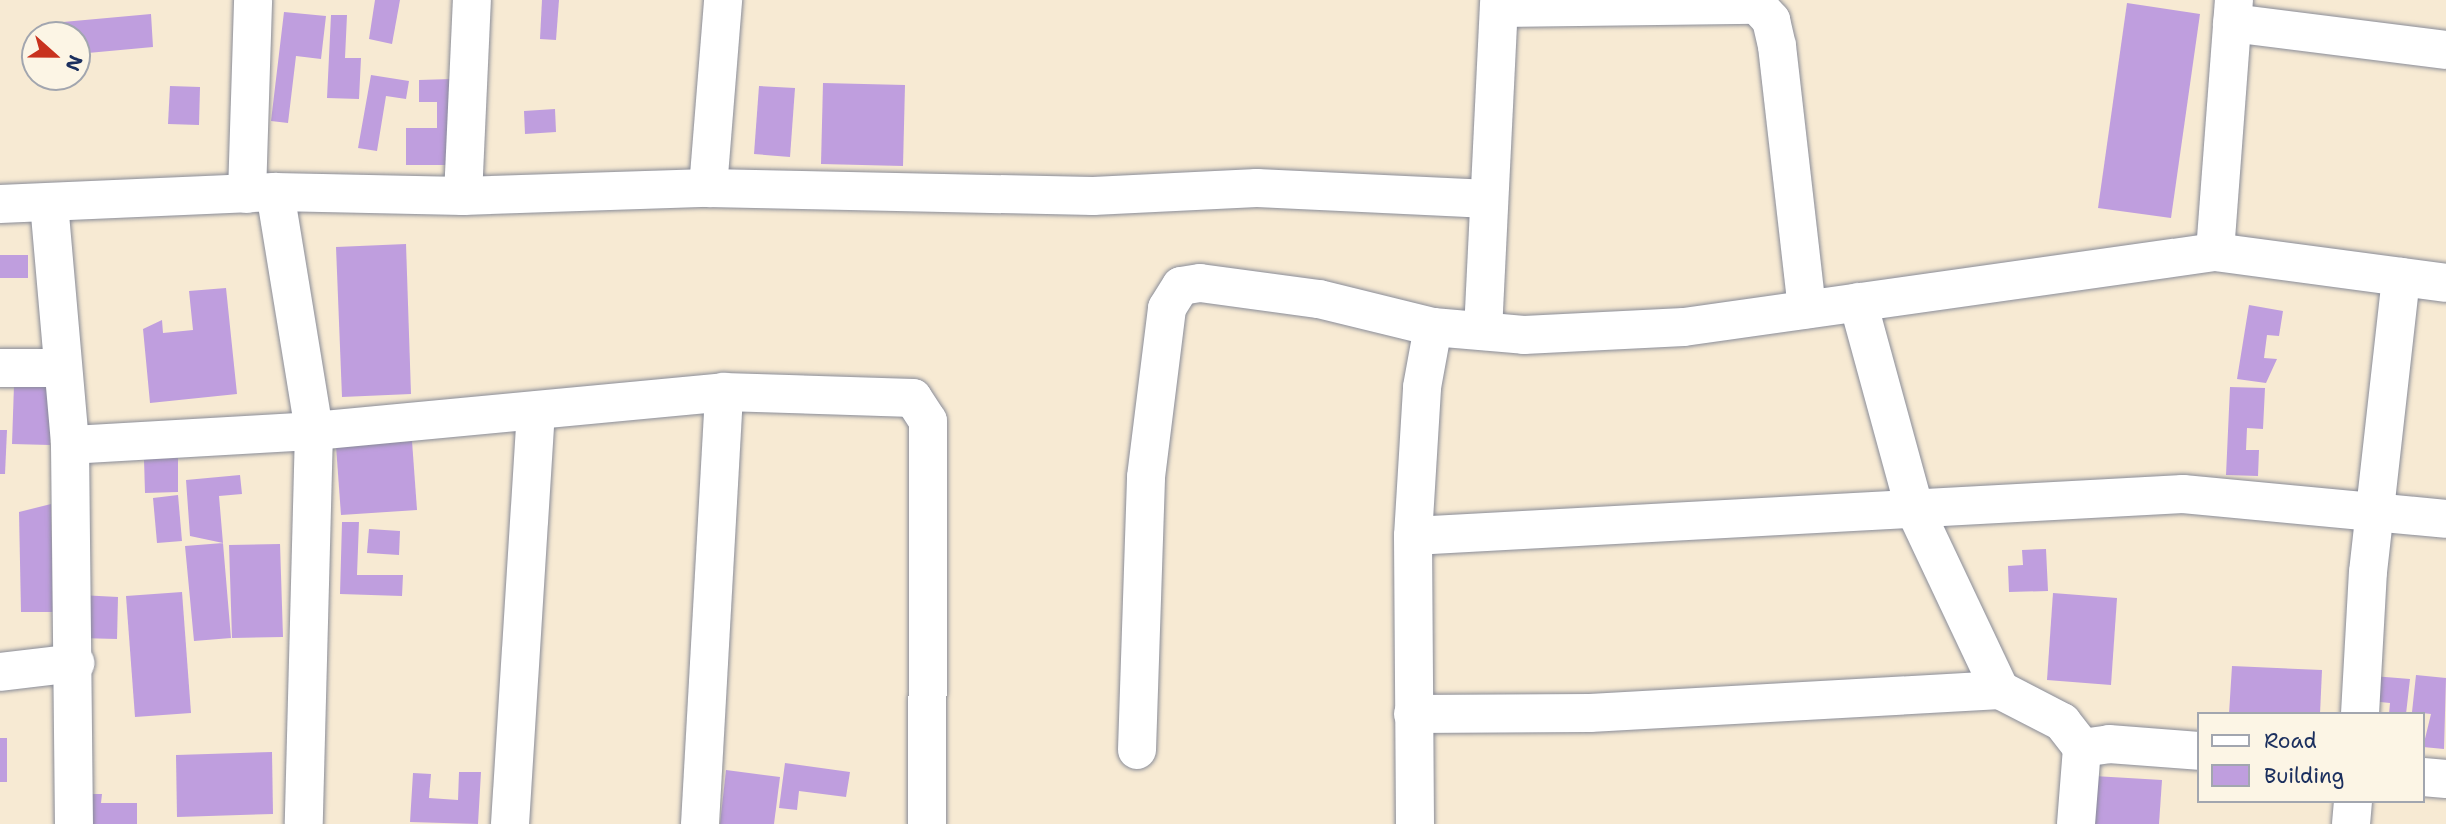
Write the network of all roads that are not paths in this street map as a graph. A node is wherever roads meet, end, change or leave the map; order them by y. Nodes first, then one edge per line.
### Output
1 (253, 0) edge
2 (472, 0) edge
3 (723, 0) edge
4 (1499, 4) edge
5 (1606, 4) edge
6 (2233, 12) edge
7 (2446, 50) edge
8 (708, 188) junction
9 (261, 193) junction
10 (463, 195) junction
11 (1489, 199) junction
12 (49, 203) junction
13 (0, 204) edge
14 (2215, 252) junction
15 (2400, 277) junction
16 (2446, 283) edge
17 (1858, 302) junction
18 (1807, 309) junction
19 (1433, 327) junction
20 (1483, 331) junction
21 (0, 368) edge
22 (62, 368) junction
23 (724, 392) junction
24 (536, 411) junction
25 (314, 431) junction
26 (70, 445) junction
27 (1915, 510) junction
28 (2375, 514) junction
29 (2446, 519) edge
30 (1413, 536) junction
31 (75, 663) junction
32 (0, 672) edge
33 (2000, 690) junction
34 (2360, 712) edge
35 (1413, 714) junction
36 (2082, 748) junction
37 (1137, 750) dead end
38 (2198, 751) edge
39 (2425, 777) edge
40 (2446, 779) edge
41 (2353, 803) edge
42 (75, 824) edge
43 (304, 824) edge
44 (510, 824) edge
45 (700, 824) edge
46 (927, 824) edge
47 (1416, 824) edge
48 (2076, 824) edge
49 (2351, 824) edge

1 - 9 street
2 - 10 street
3 - 8 street
4 - 5 street
4 - 11 street
5 - 18 street
6 - 7 street
6 - 14 street
8 - 10 street
8 - 11 street
9 - 10 street
9 - 12 street
9 - 25 street
11 - 20 street
12 - 13 street
12 - 22 street
14 - 15 street
14 - 17 street
15 - 16 street
15 - 28 street
17 - 18 street
17 - 27 street
18 - 20 street
19 - 20 street
19 - 30 street
19 - 37 street
21 - 22 street
22 - 26 street
23 - 24 street
23 - 45 street
23 - 46 street
24 - 25 street
24 - 44 street
25 - 26 street
25 - 43 street
26 - 31 street
27 - 28 street
27 - 30 street
27 - 33 street
28 - 29 street
28 - 34 street
30 - 35 street
31 - 32 street
31 - 42 street
33 - 35 street
33 - 36 street
35 - 47 street
36 - 38 street
36 - 48 street
39 - 40 street
41 - 49 street

